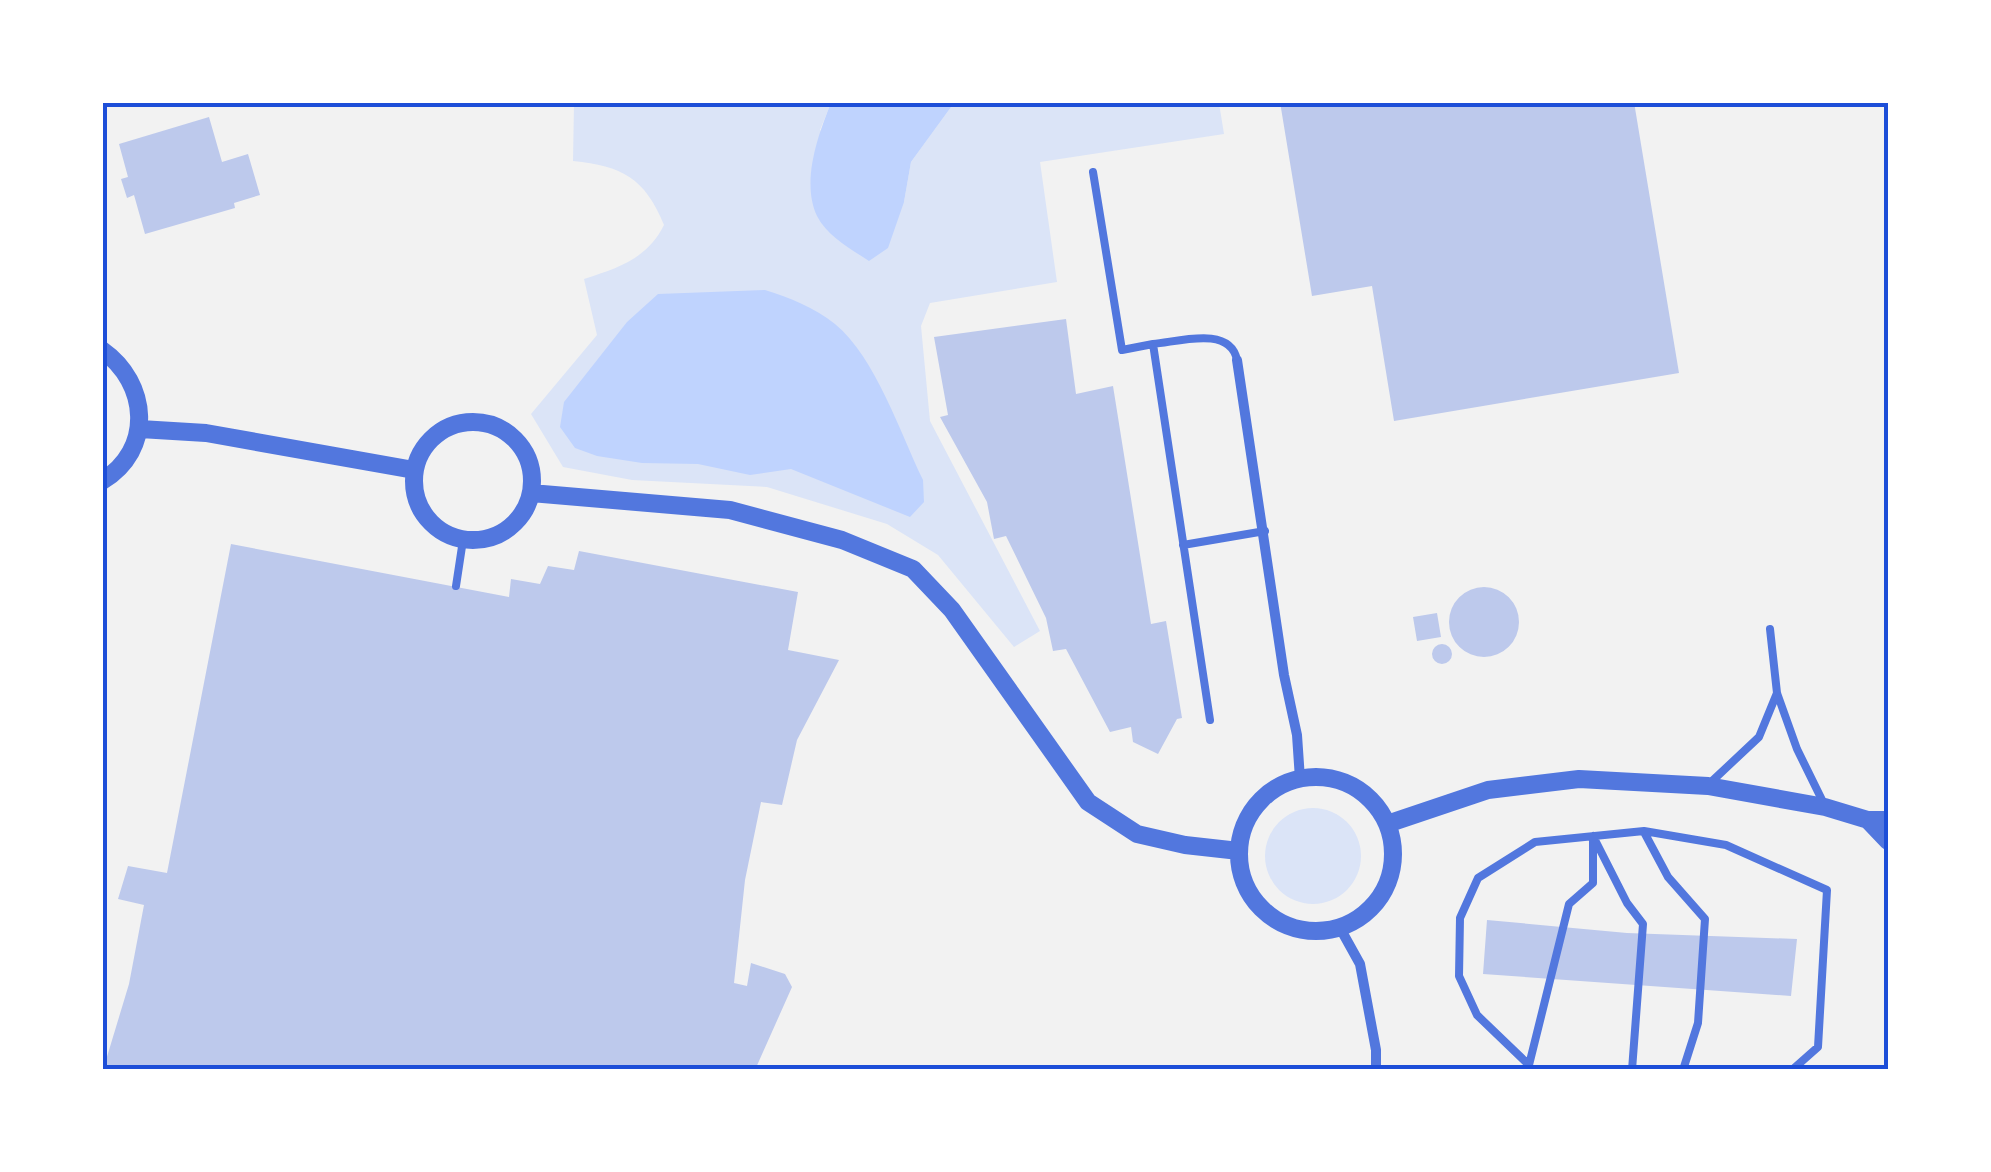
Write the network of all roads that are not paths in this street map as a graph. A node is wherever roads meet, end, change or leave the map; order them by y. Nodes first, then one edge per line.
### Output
1 (1093, 172) dead end
2 (1152, 344) junction
3 (102, 350) edge
4 (1237, 360) joint
5 (140, 429) junction
6 (414, 470) junction
7 (102, 481) edge
8 (532, 493) junction
9 (1265, 530) junction
10 (463, 540) junction
11 (1183, 545) junction
12 (456, 586) dead end
13 (1770, 629) dead end
14 (1777, 692) junction
15 (1210, 720) dead end
16 (1300, 778) junction
17 (1708, 786) junction
18 (1825, 807) junction
19 (1868, 820) junction
20 (1888, 820) edge
21 (1387, 824) junction
22 (1644, 831) junction
23 (1593, 836) junction
24 (1888, 841) edge
25 (1239, 851) junction
26 (1340, 928) junction
27 (1529, 1067) edge
28 (1376, 1070) edge
29 (1632, 1070) edge
30 (1683, 1070) edge
31 (1792, 1070) edge

1 - 2 lane
2 - 4 lane
2 - 11 lane
3 - 5 street
4 - 9 street
5 - 6 street
5 - 7 street
6 - 8 street
6 - 10 street
8 - 10 street
8 - 25 street
9 - 11 lane
9 - 16 street
10 - 12 lane
11 - 15 lane
13 - 14 lane
14 - 17 lane
14 - 18 lane
16 - 21 street
16 - 25 street
17 - 18 street
17 - 21 street
18 - 19 street
19 - 20 street
19 - 24 street
21 - 26 street
22 - 23 lane
22 - 30 lane
22 - 31 lane
23 - 27 lane
23 - 27 lane
23 - 29 lane
25 - 26 street
26 - 28 street

